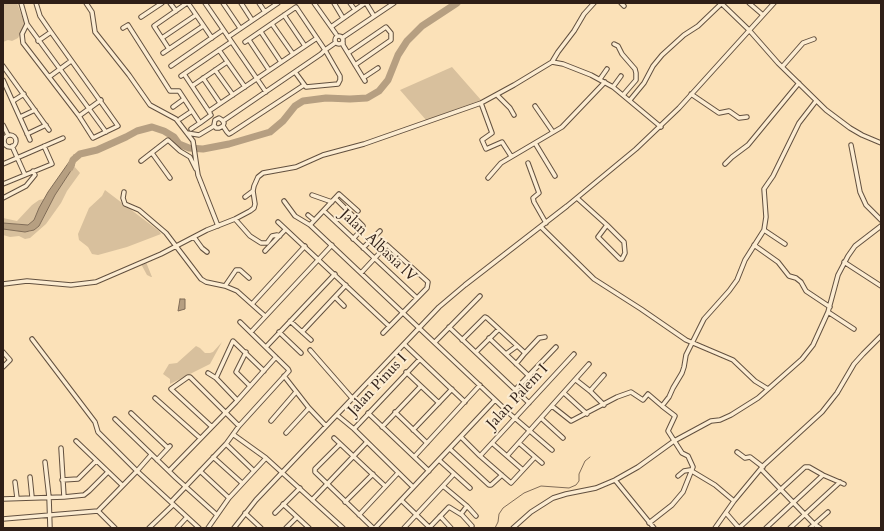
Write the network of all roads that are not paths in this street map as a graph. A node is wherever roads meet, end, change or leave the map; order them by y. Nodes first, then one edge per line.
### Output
1 (20, 3) edge
2 (36, 3) edge
3 (86, 3) edge
4 (162, 3) edge
5 (170, 3) edge
6 (187, 3) edge
7 (205, 3) edge
8 (223, 3) edge
9 (241, 3) edge
10 (259, 3) edge
11 (276, 3) edge
12 (314, 3) edge
13 (334, 3) edge
14 (350, 3) edge
15 (366, 3) edge
16 (394, 3) edge
17 (594, 3) edge
18 (721, 3) edge
19 (749, 3) edge
20 (774, 3) edge
21 (355, 10) junction
22 (176, 11) junction
23 (265, 12) junction
24 (196, 15) junction
25 (284, 15) junction
26 (763, 15) junction
27 (374, 16) junction
28 (141, 17) dead end
29 (343, 18) junction
30 (252, 20) junction
31 (132, 22) dead end
32 (27, 24) junction
33 (272, 24) junction
34 (128, 25) junction
35 (154, 26) junction
36 (203, 26) junction
37 (331, 26) junction
38 (123, 28) dead end
39 (240, 28) junction
40 (149, 29) dead end
41 (224, 30) junction
42 (749, 30) junction
43 (51, 32) junction
44 (261, 32) junction
45 (336, 34) dead end
46 (228, 37) junction
47 (162, 38) junction
48 (212, 38) junction
49 (317, 38) junction
50 (814, 39) dead end
51 (342, 40) junction
52 (38, 41) junction
53 (232, 42) junction
54 (336, 43) junction
55 (614, 44) dead end
56 (305, 46) junction
57 (169, 49) junction
58 (219, 50) junction
59 (325, 50) junction
60 (163, 53) dead end
61 (348, 53) junction
62 (293, 54) junction
63 (71, 61) junction
64 (227, 62) junction
65 (282, 62) junction
66 (552, 62) junction
67 (356, 65) junction
68 (3, 66) edge
69 (171, 66) dead end
70 (782, 67) junction
71 (378, 68) dead end
72 (607, 69) dead end
73 (60, 70) junction
74 (215, 70) junction
75 (269, 70) junction
76 (295, 72) junction
77 (621, 76) dead end
78 (49, 77) junction
79 (203, 78) junction
80 (13, 79) junction
81 (257, 79) junction
82 (600, 79) junction
83 (4, 82) edge
84 (605, 82) junction
85 (798, 83) junction
86 (304, 85) junction
87 (192, 86) junction
88 (245, 87) junction
89 (613, 87) junction
90 (170, 91) junction
91 (266, 92) junction
92 (24, 94) junction
93 (166, 94) dead end
94 (624, 94) junction
95 (691, 94) junction
96 (233, 95) junction
97 (497, 95) junction
98 (184, 99) junction
99 (101, 100) junction
100 (630, 100) junction
101 (816, 101) junction
102 (13, 102) junction
103 (220, 103) junction
104 (481, 103) junction
105 (535, 106) dead end
106 (173, 107) dead end
107 (89, 108) junction
108 (35, 110) junction
109 (192, 111) junction
110 (209, 111) junction
111 (212, 115) junction
112 (79, 116) junction
113 (514, 116) dead end
114 (20, 117) junction
115 (747, 117) dead end
116 (180, 119) dead end
117 (215, 120) junction
118 (223, 121) junction
119 (200, 123) junction
120 (3, 125) edge
121 (46, 125) junction
122 (214, 126) junction
123 (223, 126) junction
124 (661, 127) junction
125 (191, 129) dead end
126 (49, 130) dead end
127 (106, 132) junction
128 (554, 132) junction
129 (187, 133) junction
130 (27, 134) junction
131 (8, 135) junction
132 (63, 138) dead end
133 (30, 140) dead end
134 (535, 143) junction
135 (881, 143) edge
136 (4, 144) edge
137 (851, 145) dead end
138 (12, 146) junction
139 (44, 146) junction
140 (152, 153) junction
141 (511, 156) junction
142 (17, 158) junction
143 (140, 161) dead end
144 (528, 163) dead end
145 (3, 164) edge
146 (725, 164) dead end
147 (196, 170) junction
148 (33, 171) junction
149 (25, 175) junction
150 (555, 176) dead end
151 (170, 178) dead end
152 (488, 178) dead end
153 (3, 184) edge
154 (253, 191) junction
155 (124, 192) dead end
156 (312, 195) dead end
157 (245, 197) dead end
158 (3, 198) edge
159 (577, 198) junction
160 (336, 199) junction
161 (284, 201) dead end
162 (332, 202) junction
163 (324, 211) junction
164 (358, 211) dead end
165 (308, 215) dead end
166 (235, 219) junction
167 (314, 220) junction
168 (881, 220) edge
169 (278, 222) dead end
170 (546, 223) junction
171 (310, 225) junction
172 (608, 225) junction
173 (218, 226) junction
174 (541, 226) junction
175 (881, 226) edge
176 (285, 230) junction
177 (764, 230) junction
178 (380, 231) dead end
179 (280, 236) junction
180 (194, 237) junction
181 (353, 239) junction
182 (786, 244) dead end
183 (754, 245) junction
184 (176, 246) junction
185 (305, 246) junction
186 (332, 246) junction
187 (363, 248) junction
188 (204, 250) dead end
189 (265, 251) dead end
190 (374, 258) junction
191 (319, 260) junction
192 (844, 262) junction
193 (362, 273) junction
194 (334, 274) junction
195 (249, 278) dead end
196 (3, 284) edge
197 (346, 285) junction
198 (225, 286) junction
199 (881, 286) edge
200 (480, 296) dead end
201 (335, 297) junction
202 (417, 298) junction
203 (252, 304) junction
204 (344, 306) dead end
205 (830, 307) junction
206 (403, 312) junction
207 (828, 312) junction
208 (265, 316) junction
209 (290, 321) junction
210 (311, 321) junction
211 (240, 322) dead end
212 (315, 325) dead end
213 (389, 326) junction
214 (419, 327) junction
215 (449, 327) junction
216 (500, 329) junction
217 (854, 329) dead end
218 (251, 332) junction
219 (279, 332) junction
220 (302, 332) junction
221 (383, 333) dead end
222 (881, 336) edge
223 (489, 338) junction
224 (544, 338) dead end
225 (32, 339) dead end
226 (311, 340) dead end
227 (462, 340) junction
228 (435, 342) junction
229 (692, 342) junction
230 (404, 344) junction
231 (517, 346) junction
232 (266, 347) junction
233 (556, 347) dead end
234 (310, 350) dead end
235 (3, 352) edge
236 (246, 352) junction
237 (476, 352) junction
238 (301, 353) dead end
239 (525, 353) junction
240 (506, 354) junction
241 (574, 354) dead end
242 (276, 357) junction
243 (420, 359) junction
244 (516, 364) junction
245 (589, 364) dead end
246 (3, 366) edge
247 (264, 371) junction
248 (406, 372) junction
249 (208, 373) dead end
250 (604, 375) dead end
251 (284, 376) junction
252 (529, 376) junction
253 (216, 378) junction
254 (576, 380) junction
255 (480, 385) junction
256 (250, 386) junction
257 (421, 386) junction
258 (452, 389) junction
259 (768, 389) junction
260 (515, 390) junction
261 (590, 391) junction
262 (296, 392) junction
263 (564, 393) junction
264 (155, 398) dead end
265 (352, 398) junction
266 (237, 400) junction
267 (496, 400) junction
268 (465, 402) junction
269 (439, 403) junction
270 (529, 403) junction
271 (604, 405) junction
272 (552, 406) junction
273 (662, 406) junction
274 (309, 408) junction
275 (395, 412) junction
276 (131, 413) dead end
277 (225, 413) junction
278 (368, 413) junction
279 (587, 414) junction
280 (337, 415) junction
281 (515, 418) junction
282 (541, 418) junction
283 (115, 419) dead end
284 (271, 420) dead end
285 (211, 426) junction
286 (239, 426) junction
287 (326, 426) junction
288 (382, 427) junction
289 (354, 429) junction
290 (413, 430) junction
291 (529, 430) junction
292 (286, 433) dead end
293 (234, 435) junction
294 (461, 437) junction
295 (200, 438) junction
296 (334, 438) dead end
297 (563, 438) dead end
298 (76, 441) dead end
299 (674, 441) junction
300 (367, 442) junction
301 (427, 443) junction
302 (492, 443) junction
303 (519, 443) junction
304 (226, 444) junction
305 (340, 444) junction
306 (61, 448) dead end
307 (450, 448) junction
308 (552, 450) dead end
309 (737, 452) dead end
310 (151, 455) junction
311 (415, 456) junction
312 (480, 456) junction
313 (507, 456) junction
314 (213, 457) junction
315 (354, 457) junction
316 (535, 457) junction
317 (266, 458) junction
318 (157, 460) junction
319 (439, 460) junction
320 (96, 461) junction
321 (45, 462) dead end
322 (542, 463) dead end
323 (761, 466) junction
324 (254, 470) junction
325 (523, 470) junction
326 (137, 471) junction
327 (200, 471) junction
328 (429, 471) junction
329 (692, 471) junction
330 (108, 472) junction
331 (169, 472) junction
332 (283, 472) junction
333 (398, 473) junction
334 (373, 474) junction
335 (454, 474) junction
336 (502, 475) junction
337 (823, 475) junction
338 (678, 476) dead end
339 (30, 477) dead end
340 (62, 480) junction
341 (615, 480) junction
342 (16, 482) dead end
343 (242, 484) junction
344 (327, 484) junction
345 (122, 485) junction
346 (185, 486) junction
347 (385, 486) junction
348 (443, 486) junction
349 (413, 487) junction
350 (300, 488) junction
351 (470, 488) dead end
352 (781, 489) junction
353 (32, 497) junction
354 (48, 497) junction
355 (64, 497) junction
356 (17, 498) junction
357 (229, 498) junction
358 (3, 499) edge
359 (312, 500) junction
360 (401, 500) junction
361 (732, 500) junction
362 (345, 502) junction
363 (172, 503) junction
364 (794, 503) junction
365 (283, 504) junction
366 (467, 506) junction
367 (98, 511) junction
368 (828, 512) dead end
369 (245, 513) junction
370 (275, 513) dead end
371 (726, 513) junction
372 (416, 514) junction
373 (461, 514) junction
374 (805, 514) junction
375 (217, 515) junction
376 (50, 516) junction
377 (359, 516) junction
378 (440, 516) junction
379 (476, 516) dead end
380 (187, 517) junction
381 (297, 517) junction
382 (3, 519) edge
383 (649, 523) junction
384 (814, 524) junction
385 (113, 527) edge
386 (50, 528) edge
387 (149, 528) edge
388 (177, 528) edge
389 (200, 528) edge
390 (208, 528) edge
391 (234, 528) edge
392 (261, 528) edge
393 (286, 528) edge
394 (308, 528) edge
395 (343, 528) edge
396 (374, 528) edge
397 (405, 528) edge
398 (429, 528) edge
399 (451, 528) edge
400 (471, 528) edge
401 (513, 528) edge
402 (654, 528) edge
403 (715, 528) edge
404 (739, 528) edge
405 (766, 528) edge
406 (790, 528) edge
407 (810, 528) edge
408 (820, 528) edge

1 - 32 street
2 - 43 street
3 - 129 street
4 - 28 street
5 - 22 street
6 - 22 street
6 - 24 street
7 - 41 street
8 - 39 street
9 - 30 street
10 - 23 street
11 - 23 street
12 - 37 street
13 - 29 street
14 - 21 street
15 - 21 street
15 - 27 street
16 - 27 street
17 - 66 street
18 - 42 street
18 - 100 street
19 - 26 street
20 - 26 street
21 - 29 street
22 - 35 street
23 - 30 street
24 - 36 street
24 - 47 street
25 - 33 street
25 - 49 street
25 - 56 street
26 - 42 street
27 - 51 street
29 - 37 street
30 - 39 street
31 - 34 street
32 - 52 street
32 - 78 street
33 - 44 street
33 - 62 street
34 - 38 street
34 - 90 street
35 - 40 street
35 - 47 street
36 - 48 street
36 - 57 street
37 - 45 street
39 - 46 street
41 - 46 street
41 - 48 street
42 - 70 street
42 - 95 street
43 - 52 street
43 - 63 street
44 - 65 street
44 - 75 street
46 - 53 street
47 - 57 street
48 - 69 street
49 - 56 street
49 - 59 street
50 - 70 street
51 - 54 street
51 - 54 street
51 - 61 street
52 - 73 street
53 - 58 street
53 - 81 street
54 - 59 street
55 - 94 street
56 - 62 street
57 - 60 street
58 - 64 street
58 - 87 street
59 - 76 street
59 - 86 street
61 - 67 street
61 - 67 street
62 - 65 street
63 - 73 street
63 - 99 street
64 - 74 street
64 - 88 street
65 - 75 street
66 - 82 street
66 - 97 street
67 - 71 street
68 - 80 street
70 - 85 street
72 - 82 street
73 - 78 street
73 - 107 street
74 - 79 street
74 - 96 street
75 - 81 street
76 - 86 street
76 - 91 street
77 - 89 street
78 - 112 street
79 - 87 street
79 - 103 street
80 - 83 street
80 - 92 street
81 - 88 street
81 - 91 street
82 - 84 street
83 - 102 street
84 - 89 street
84 - 128 street
85 - 101 street
85 - 146 street
86 - 123 street
87 - 110 street
88 - 96 street
89 - 94 street
90 - 93 street
90 - 98 street
91 - 118 street
92 - 102 street
92 - 108 street
94 - 100 street
95 - 115 street
95 - 124 street
96 - 103 street
97 - 104 street
97 - 113 street
98 - 106 street
98 - 109 street
99 - 107 street
99 - 127 street
100 - 124 street
101 - 135 street
101 - 177 street
102 - 114 street
103 - 110 street
104 - 141 street
104 - 154 street
105 - 128 street
107 - 112 street
107 - 127 street
108 - 114 street
108 - 121 street
109 - 116 street
109 - 119 street
110 - 111 street
111 - 117 street
111 - 119 street
112 - 127 street
114 - 130 street
117 - 118 street
117 - 122 street
118 - 123 street
119 - 125 street
120 - 131 street
121 - 126 street
121 - 130 street
122 - 123 street
122 - 129 street
124 - 159 street
128 - 134 street
129 - 147 street
130 - 133 street
131 - 136 street
131 - 138 street
132 - 139 street
134 - 141 street
134 - 150 street
136 - 138 street
137 - 168 street
138 - 142 street
139 - 142 street
139 - 148 street
140 - 143 street
140 - 147 street
140 - 151 street
141 - 152 street
142 - 145 street
142 - 149 street
144 - 170 street
147 - 173 street
148 - 149 street
148 - 158 street
149 - 153 street
154 - 157 street
154 - 166 street
155 - 184 street
156 - 162 street
159 - 170 street
159 - 172 street
160 - 162 street
160 - 164 street
160 - 181 street
161 - 171 street
162 - 163 street
163 - 167 street
163 - 181 street, Jalan Albasia lV
165 - 167 street
166 - 173 street
166 - 179 street
167 - 171 street
169 - 176 street
170 - 174 street
171 - 186 street
172 - 172 street
173 - 180 street
174 - 214 street
174 - 229 street
175 - 192 street
176 - 179 street
176 - 185 street
177 - 182 street
177 - 183 street
178 - 187 street
179 - 189 street
180 - 184 street
180 - 188 street
181 - 187 street, Jalan Albasia lV
183 - 205 street
183 - 229 street
184 - 196 street
184 - 198 street
185 - 191 street
185 - 203 street
186 - 191 street
186 - 193 street
187 - 190 street, Jalan Albasia lV
190 - 193 street
190 - 202 street, Jalan Albasia lV
190 - 202 street
191 - 194 street
191 - 208 street
192 - 199 street
192 - 205 street
193 - 206 street
194 - 197 street
194 - 209 street
195 - 198 street
197 - 201 street
197 - 213 street
198 - 203 street
200 - 215 street
201 - 204 street
201 - 210 street
202 - 206 street
203 - 208 street
205 - 207 street
206 - 213 street
206 - 214 street
207 - 217 street
207 - 259 street
208 - 218 street
209 - 219 street
209 - 220 street
210 - 212 street
210 - 220 street
211 - 218 street
213 - 221 street
214 - 228 street
214 - 230 street
215 - 227 street
215 - 228 street
216 - 223 street
216 - 227 street
216 - 231 street
218 - 232 street
219 - 232 street
219 - 238 street
220 - 226 street
222 - 323 street
223 - 237 street
223 - 240 street
224 - 239 street
225 - 326 street
227 - 237 street
228 - 255 street
229 - 259 street
229 - 273 street
230 - 243 street
230 - 265 street
231 - 239 street
231 - 240 street
232 - 242 street
233 - 252 street
234 - 265 street
235 - 246 street
236 - 247 street
236 - 253 street
236 - 256 street
237 - 260 street
239 - 244 street
240 - 244 street
241 - 270 street, Jalan Palem I
242 - 247 street
242 - 251 street
243 - 248 street, Jalan Pinus I
243 - 258 street
244 - 252 street
245 - 254 street
247 - 256 street
248 - 257 street
248 - 278 street, Jalan Pinus I
249 - 253 street
250 - 261 street
251 - 262 street
251 - 286 street
252 - 260 street
253 - 266 street
254 - 261 street
254 - 263 street
255 - 267 street
255 - 268 street
256 - 266 street
257 - 269 street
257 - 275 street
258 - 268 street
258 - 269 street
259 - 299 street
260 - 270 street
261 - 271 street
262 - 274 street
262 - 284 street
263 - 272 street
263 - 279 street
264 - 295 street
265 - 280 street
266 - 277 street
267 - 281 street
267 - 294 street
268 - 301 street
269 - 290 street
270 - 281 street, Jalan Palem I
271 - 273 street
271 - 279 street
272 - 279 street
272 - 282 street
273 - 299 street
274 - 287 street
274 - 292 street
275 - 288 street
275 - 290 street
276 - 318 street
277 - 285 street
277 - 285 street
277 - 286 street
278 - 288 street
278 - 289 street, Jalan Pinus I
280 - 287 street
280 - 289 street
281 - 291 street
281 - 302 street, Jalan Palem I
282 - 291 street
282 - 297 street
283 - 310 street
285 - 295 street
286 - 293 street
287 - 332 street
288 - 311 street
289 - 300 street
290 - 301 street
291 - 303 street
291 - 308 street
293 - 304 street
293 - 317 street
294 - 307 street
294 - 312 street
295 - 331 street
296 - 305 street
298 - 320 street
299 - 329 street
299 - 341 street
300 - 315 street
300 - 333 street
301 - 311 street
302 - 312 street, Jalan Palem I
302 - 313 street
303 - 313 street
303 - 316 street
304 - 314 street
304 - 324 street
305 - 315 street
305 - 344 street
306 - 340 street
307 - 319 street
307 - 336 street
309 - 323 street
310 - 318 street
310 - 326 street
311 - 328 street
312 - 336 street
313 - 325 street
314 - 327 street
314 - 343 street
315 - 334 street
315 - 344 street
316 - 322 street
316 - 325 street
317 - 324 street
317 - 332 street
318 - 331 street
319 - 328 street
319 - 335 street
320 - 330 street
320 - 340 street
321 - 354 street
323 - 352 street
323 - 361 street
324 - 343 street
325 - 336 street
326 - 345 street
326 - 363 street
327 - 346 street
327 - 357 street
328 - 349 street
329 - 338 street
329 - 361 street
329 - 383 street
330 - 345 street
330 - 355 street
331 - 346 street
332 - 350 street
332 - 369 street
333 - 347 street
333 - 349 street
334 - 347 street
334 - 362 street
335 - 348 street
335 - 351 street
337 - 352 street
337 - 364 street
337 - 374 street
339 - 353 street
340 - 355 street
341 - 383 street
341 - 401 street
342 - 356 street
343 - 357 street
344 - 359 street
344 - 362 street
345 - 367 street
346 - 363 street
346 - 375 street
347 - 377 street
348 - 366 street
348 - 372 street
349 - 360 street
350 - 359 street
350 - 365 street
352 - 364 street
352 - 404 street
353 - 354 street
353 - 356 street
354 - 355 street
354 - 376 street
356 - 358 street
357 - 375 street
359 - 395 street
360 - 372 street
360 - 396 street
361 - 371 street
362 - 377 street
363 - 380 street
363 - 387 street
364 - 374 street
364 - 405 street
365 - 370 street
365 - 381 street
366 - 373 street
366 - 379 street
367 - 376 street
367 - 385 street
368 - 384 street
369 - 391 street
369 - 392 street
371 - 403 street
371 - 404 street
372 - 397 street
372 - 398 street
373 - 378 street
373 - 400 street
374 - 384 street
374 - 406 street
375 - 390 street
376 - 382 street
376 - 386 street
377 - 396 street
378 - 398 street
378 - 399 street
380 - 388 street
380 - 389 street
381 - 393 street
381 - 394 street
383 - 402 street
384 - 407 street
384 - 408 street

